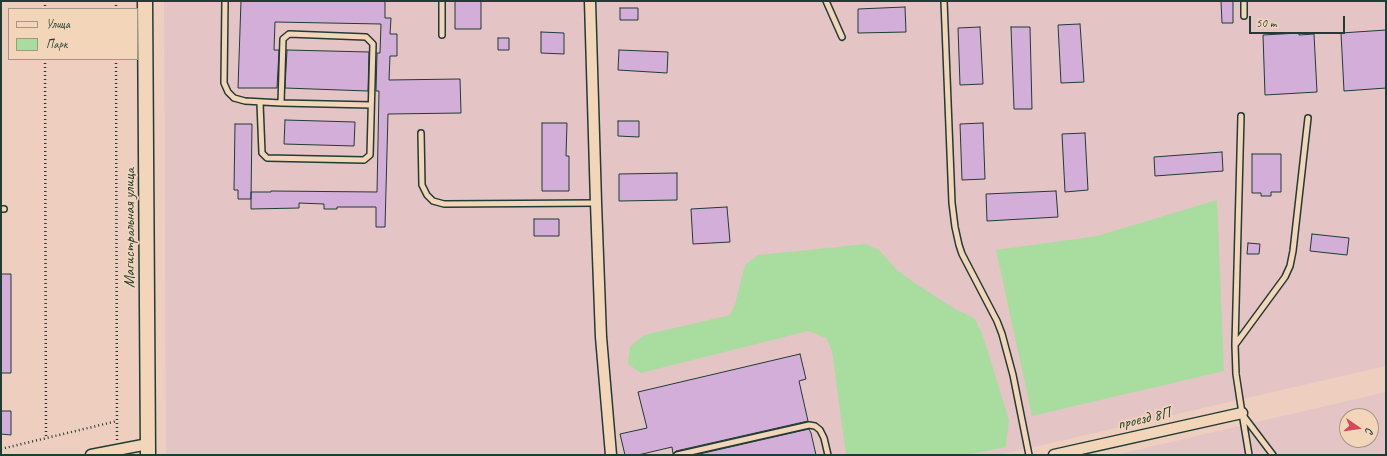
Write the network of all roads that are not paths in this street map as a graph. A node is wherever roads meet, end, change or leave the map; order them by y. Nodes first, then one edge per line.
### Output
1 (146, 1) edge
2 (225, 1) edge
3 (442, 1) edge
4 (590, 1) edge
5 (826, 1) edge
6 (944, 1) edge
7 (1244, 1) edge
8 (1244, 16) dead end
9 (442, 35) dead end
10 (842, 37) dead end
11 (260, 103) junction
12 (281, 103) junction
13 (371, 105) junction
14 (1241, 116) dead end
15 (1308, 118) dead end
16 (421, 133) dead end
17 (596, 203) junction
18 (1235, 345) junction
19 (1242, 413) junction
20 (148, 449) edge
21 (1080, 452) edge
22 (91, 455) edge
23 (612, 455) edge
24 (677, 455) edge
25 (828, 455) edge
26 (1029, 455) edge
27 (1054, 455) edge
28 (1249, 455) edge
29 (1273, 455) edge

1 - 20 main road, Магистральная улица
2 - 11 lane
3 - 9 lane
4 - 17 street
5 - 10 lane
6 - 26 lane
7 - 8 lane
11 - 12 lane
11 - 13 lane
12 - 13 lane
12 - 13 lane
14 - 18 lane
15 - 18 lane
16 - 17 lane
17 - 23 street
18 - 19 lane
19 - 21 street, проезд 8П
19 - 28 lane
19 - 29 lane
20 - 22 street
21 - 27 street, проезд 8П
24 - 25 lane

